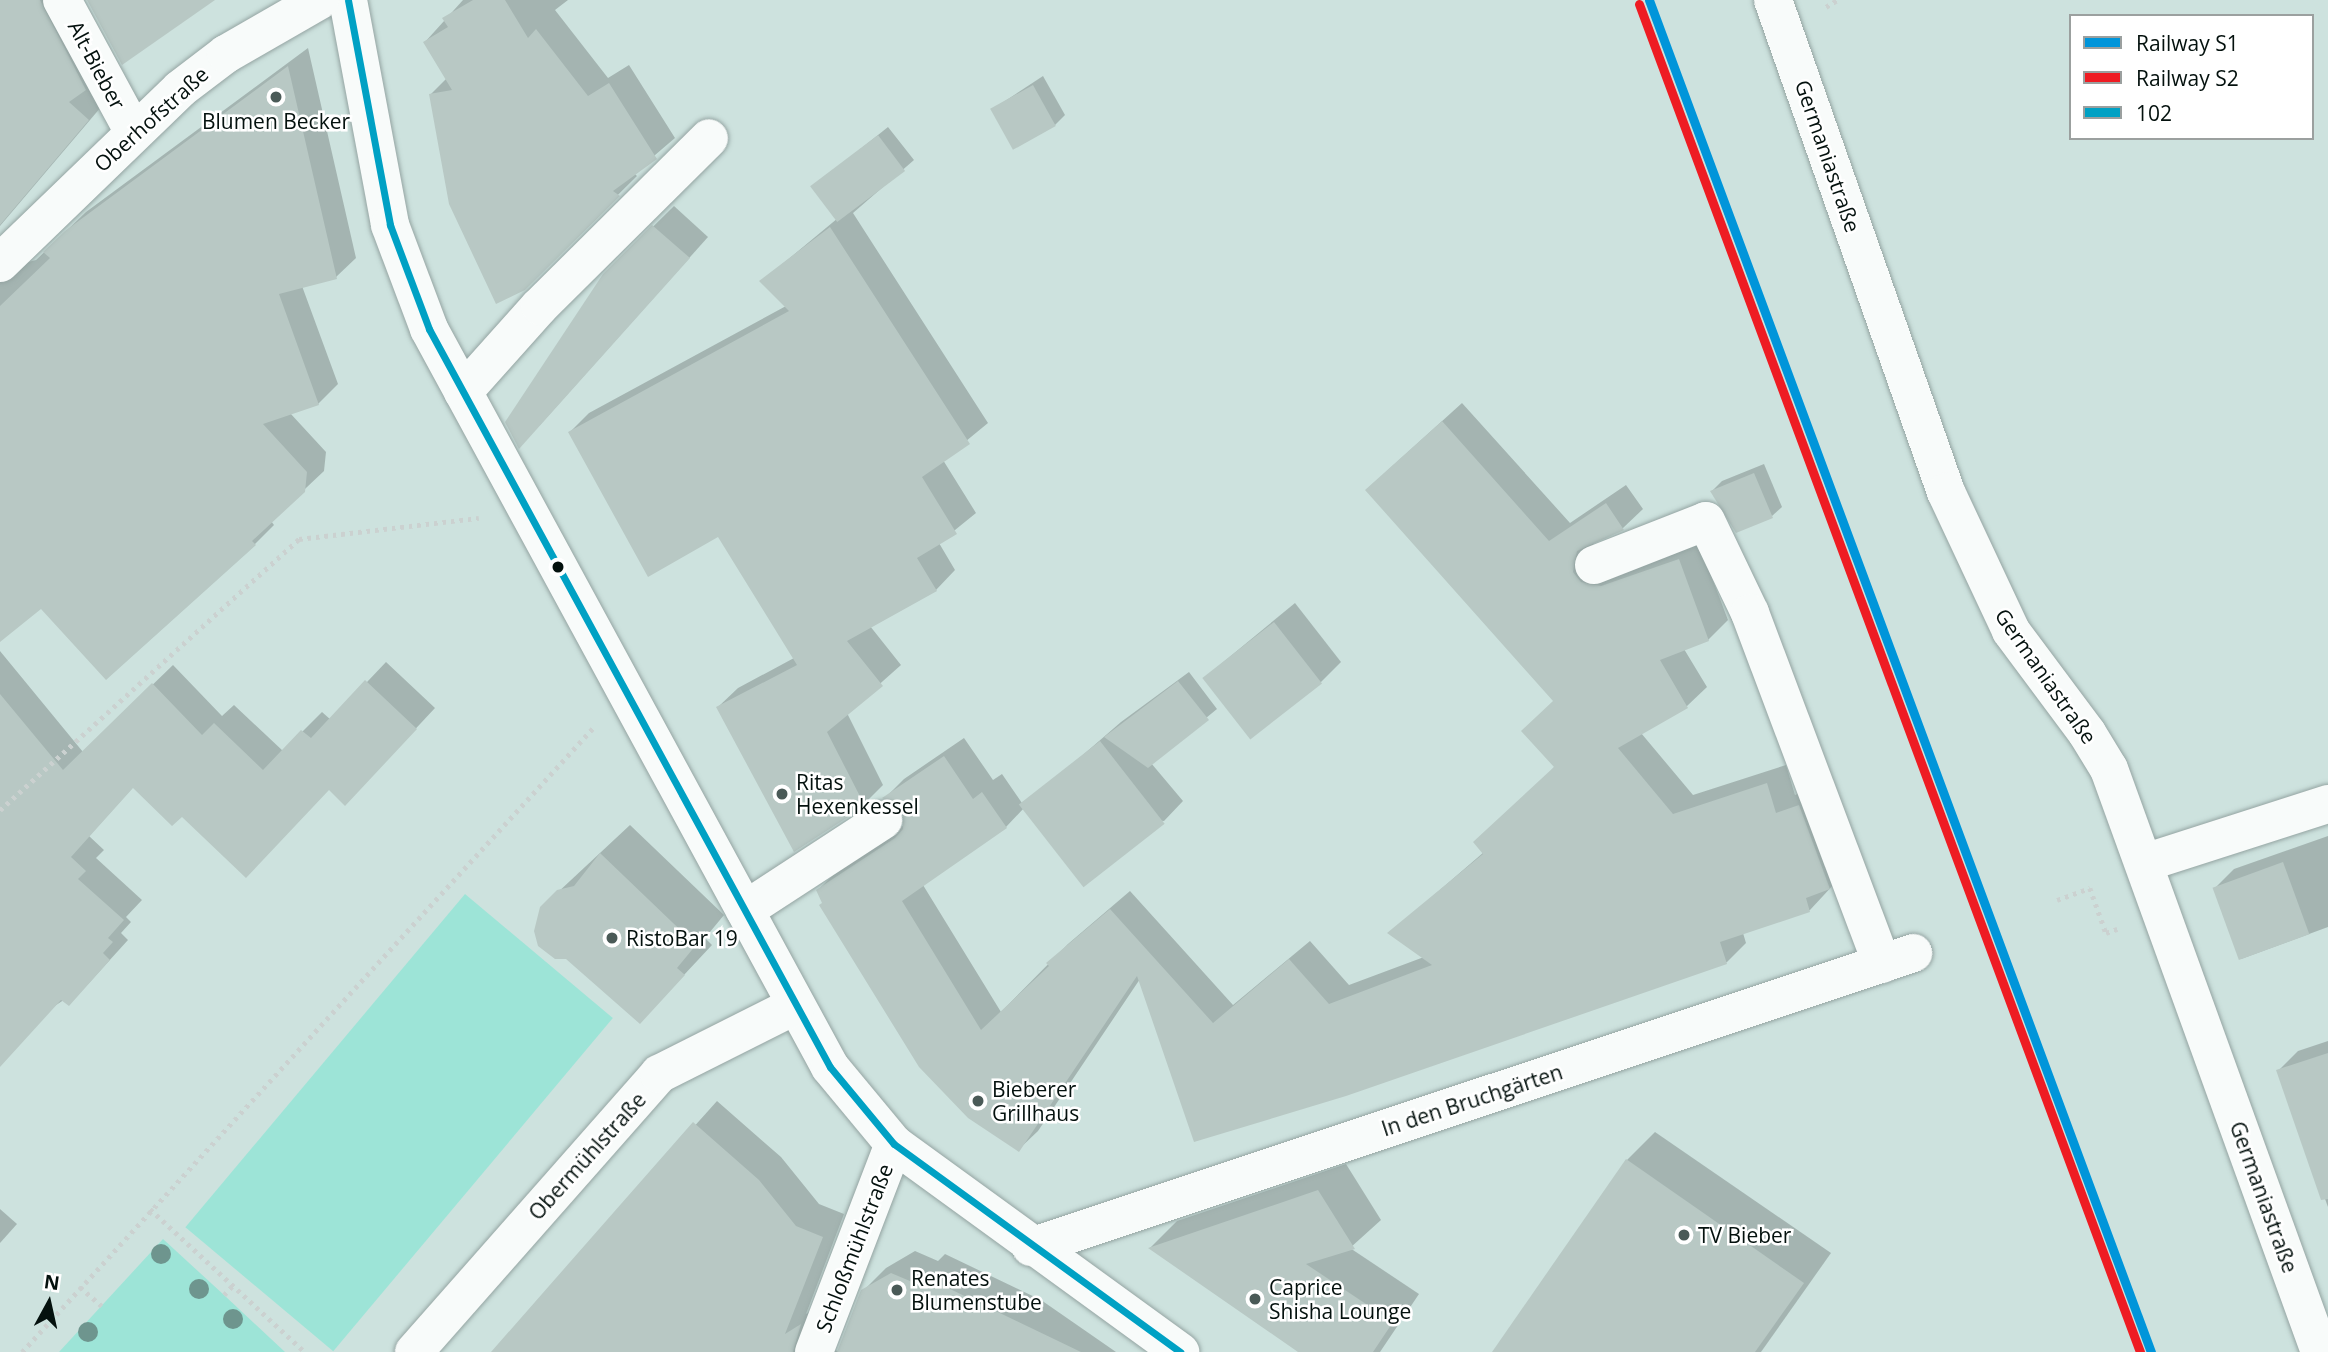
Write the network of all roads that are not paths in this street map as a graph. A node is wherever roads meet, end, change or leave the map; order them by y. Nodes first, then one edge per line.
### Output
1 (62, 0) edge
2 (320, 0) edge
3 (348, 0) edge
4 (1773, 0) edge
5 (133, 131) junction
6 (709, 138) dead end
7 (0, 263) edge
8 (463, 392) junction
9 (1594, 565) dead end
10 (2328, 804) edge
11 (883, 820) dead end
12 (2144, 863) junction
13 (745, 911) junction
14 (796, 1005) junction
15 (894, 1144) junction
16 (1031, 1247) junction
17 (414, 1352) edge
18 (814, 1352) edge
19 (1180, 1352) edge
20 (2320, 1352) edge

1 - 5 street, Alt-Bieber
2 - 5 street, Oberhofstraße
3 - 8 street
4 - 12 street, Germaniastraße
5 - 7 street, Oberhofstraße
6 - 8 street
8 - 13 street
9 - 16 street, In den Bruchgärten
10 - 12 street
11 - 13 street
12 - 20 street, Germaniastraße
13 - 14 street
14 - 15 street
14 - 17 street, Obermühlstraße
15 - 16 street
15 - 18 street, Schloßmühlstraße
16 - 19 street

